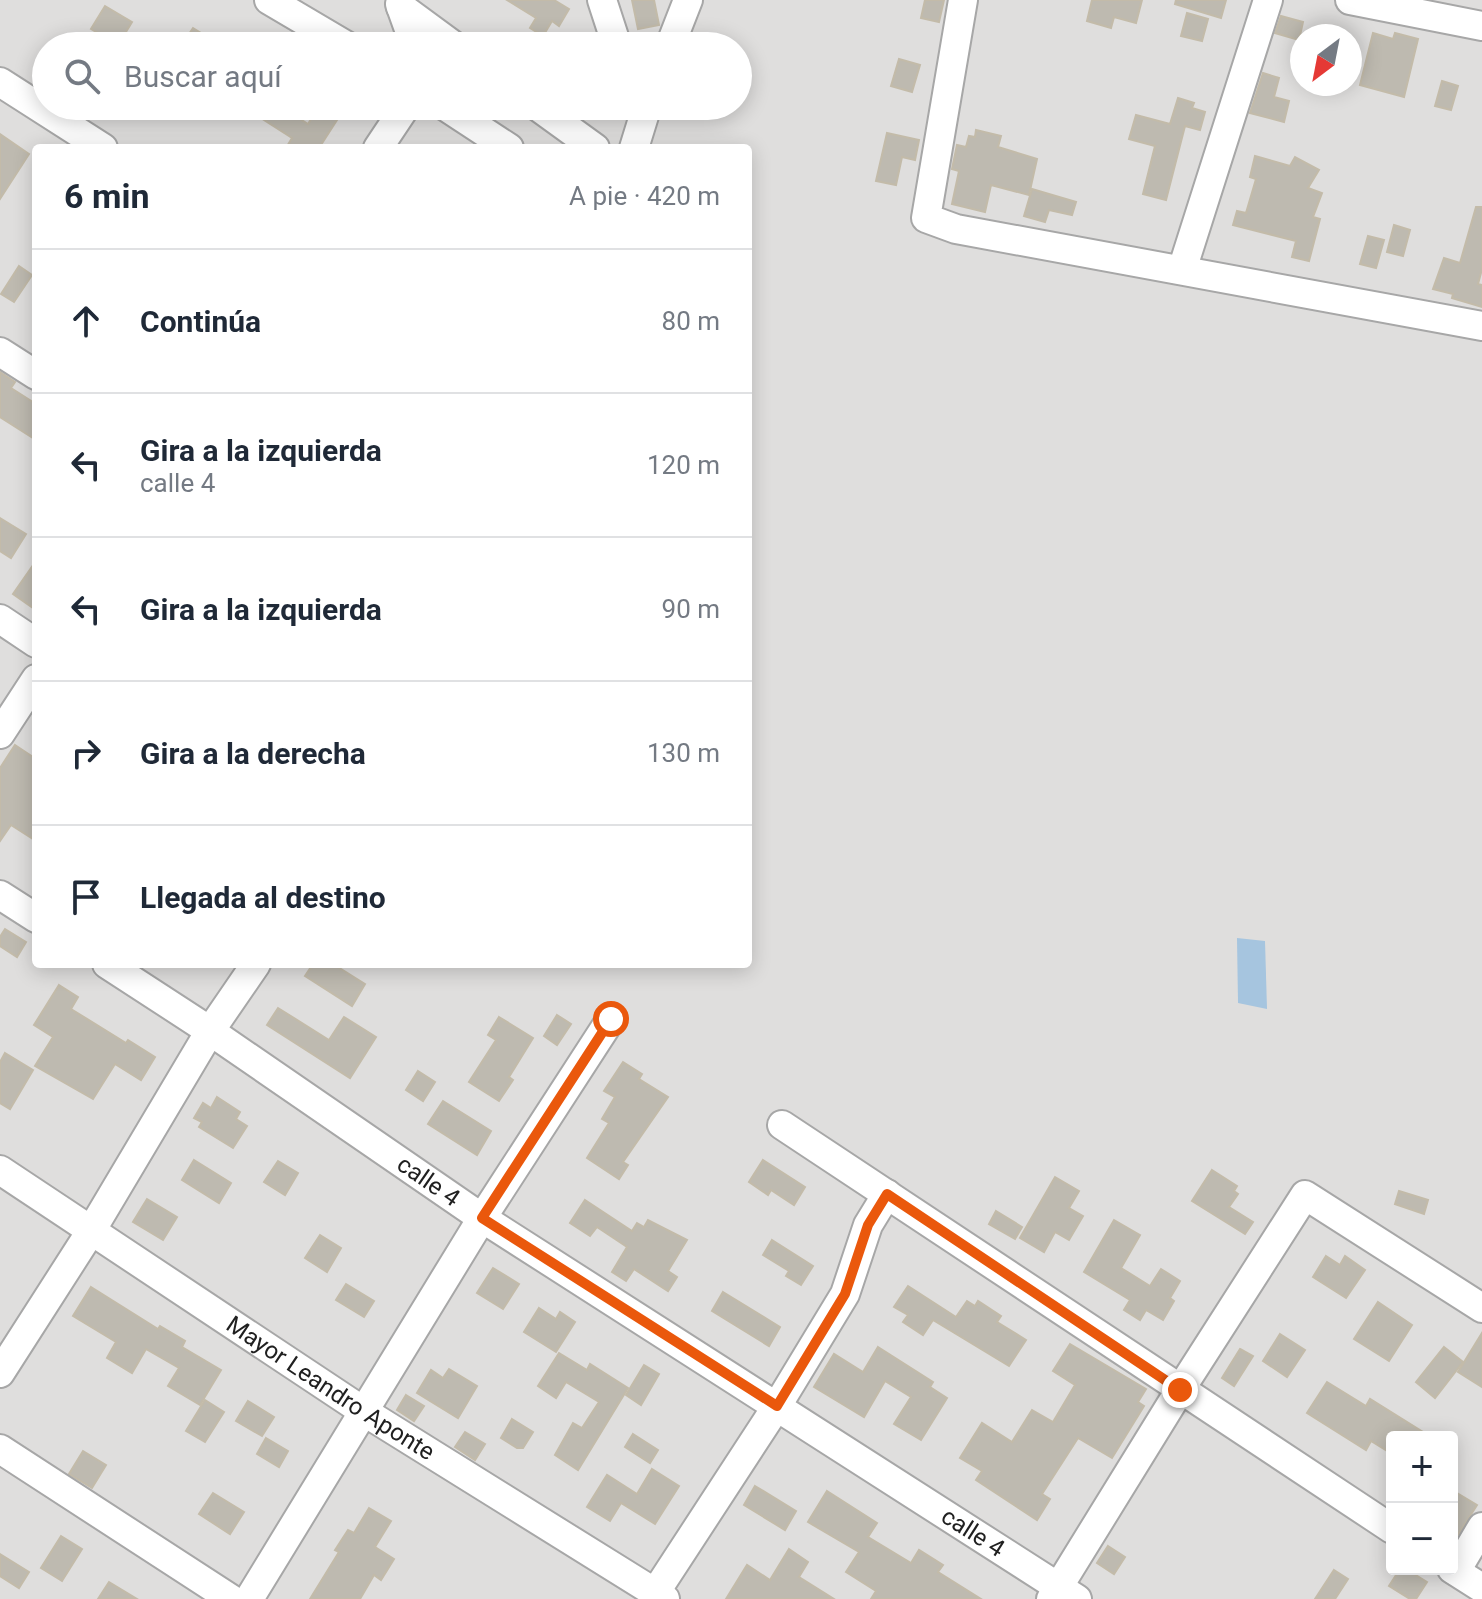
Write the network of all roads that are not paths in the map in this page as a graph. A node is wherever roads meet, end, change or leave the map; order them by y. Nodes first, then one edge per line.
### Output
1 (269, 0) edge
2 (602, 0) edge
3 (688, 0) edge
4 (963, 0) edge
5 (1268, 0) edge
6 (1350, 0) edge
7 (400, 4) edge
8 (1424, 7) edge
9 (1482, 26) edge
10 (323, 32) edge
11 (410, 32) edge
12 (436, 32) edge
13 (612, 32) edge
14 (675, 32) edge
15 (0, 82) edge
16 (32, 103) edge
17 (59, 120) edge
18 (397, 120) edge
19 (466, 120) edge
20 (556, 120) edge
21 (97, 144) edge
22 (381, 144) edge
23 (503, 144) edge
24 (589, 144) edge
25 (1182, 270) junction
26 (1482, 326) edge
27 (0, 352) edge
28 (32, 372) edge
29 (0, 619) edge
30 (32, 640) edge
31 (32, 685) edge
32 (0, 734) edge
33 (0, 895) edge
34 (32, 915) edge
35 (113, 968) edge
36 (253, 968) edge
37 (611, 1019) dead end
38 (210, 1031) junction
39 (782, 1125) dead end
40 (0, 1170) edge
41 (887, 1194) junction
42 (482, 1218) junction
43 (91, 1231) junction
44 (1482, 1308) edge
45 (0, 1373) edge
46 (1180, 1390) junction
47 (777, 1406) junction
48 (363, 1411) junction
49 (0, 1449) edge
50 (1386, 1525) edge
51 (1482, 1527) edge
52 (1458, 1564) edge
53 (1458, 1573) edge
54 (1482, 1588) edge
55 (1062, 1595) edge
56 (660, 1596) edge
57 (231, 1599) edge
58 (249, 1599) edge

1 - 10 street
2 - 13 street
3 - 14 street
4 - 25 street
5 - 25 street
6 - 8 street
7 - 11 street
7 - 12 street
8 - 9 street
15 - 16 street
17 - 21 street
18 - 22 street
19 - 23 street
20 - 24 street
25 - 26 street
27 - 28 street
29 - 30 street
31 - 32 street
33 - 34 street
35 - 38 street, calle 4
36 - 38 street
37 - 42 street
38 - 42 street, calle 4
38 - 43 street
39 - 41 street
40 - 43 street, Mayor Leandro Aponte
41 - 46 street
41 - 47 street
42 - 47 street, calle 4
42 - 48 street
43 - 45 street
43 - 48 street, Mayor Leandro Aponte
44 - 46 street
46 - 50 street
46 - 55 street
47 - 55 street, calle 4
47 - 56 street
48 - 56 street, Mayor Leandro Aponte
48 - 58 street
49 - 57 street
51 - 52 street
53 - 54 street

